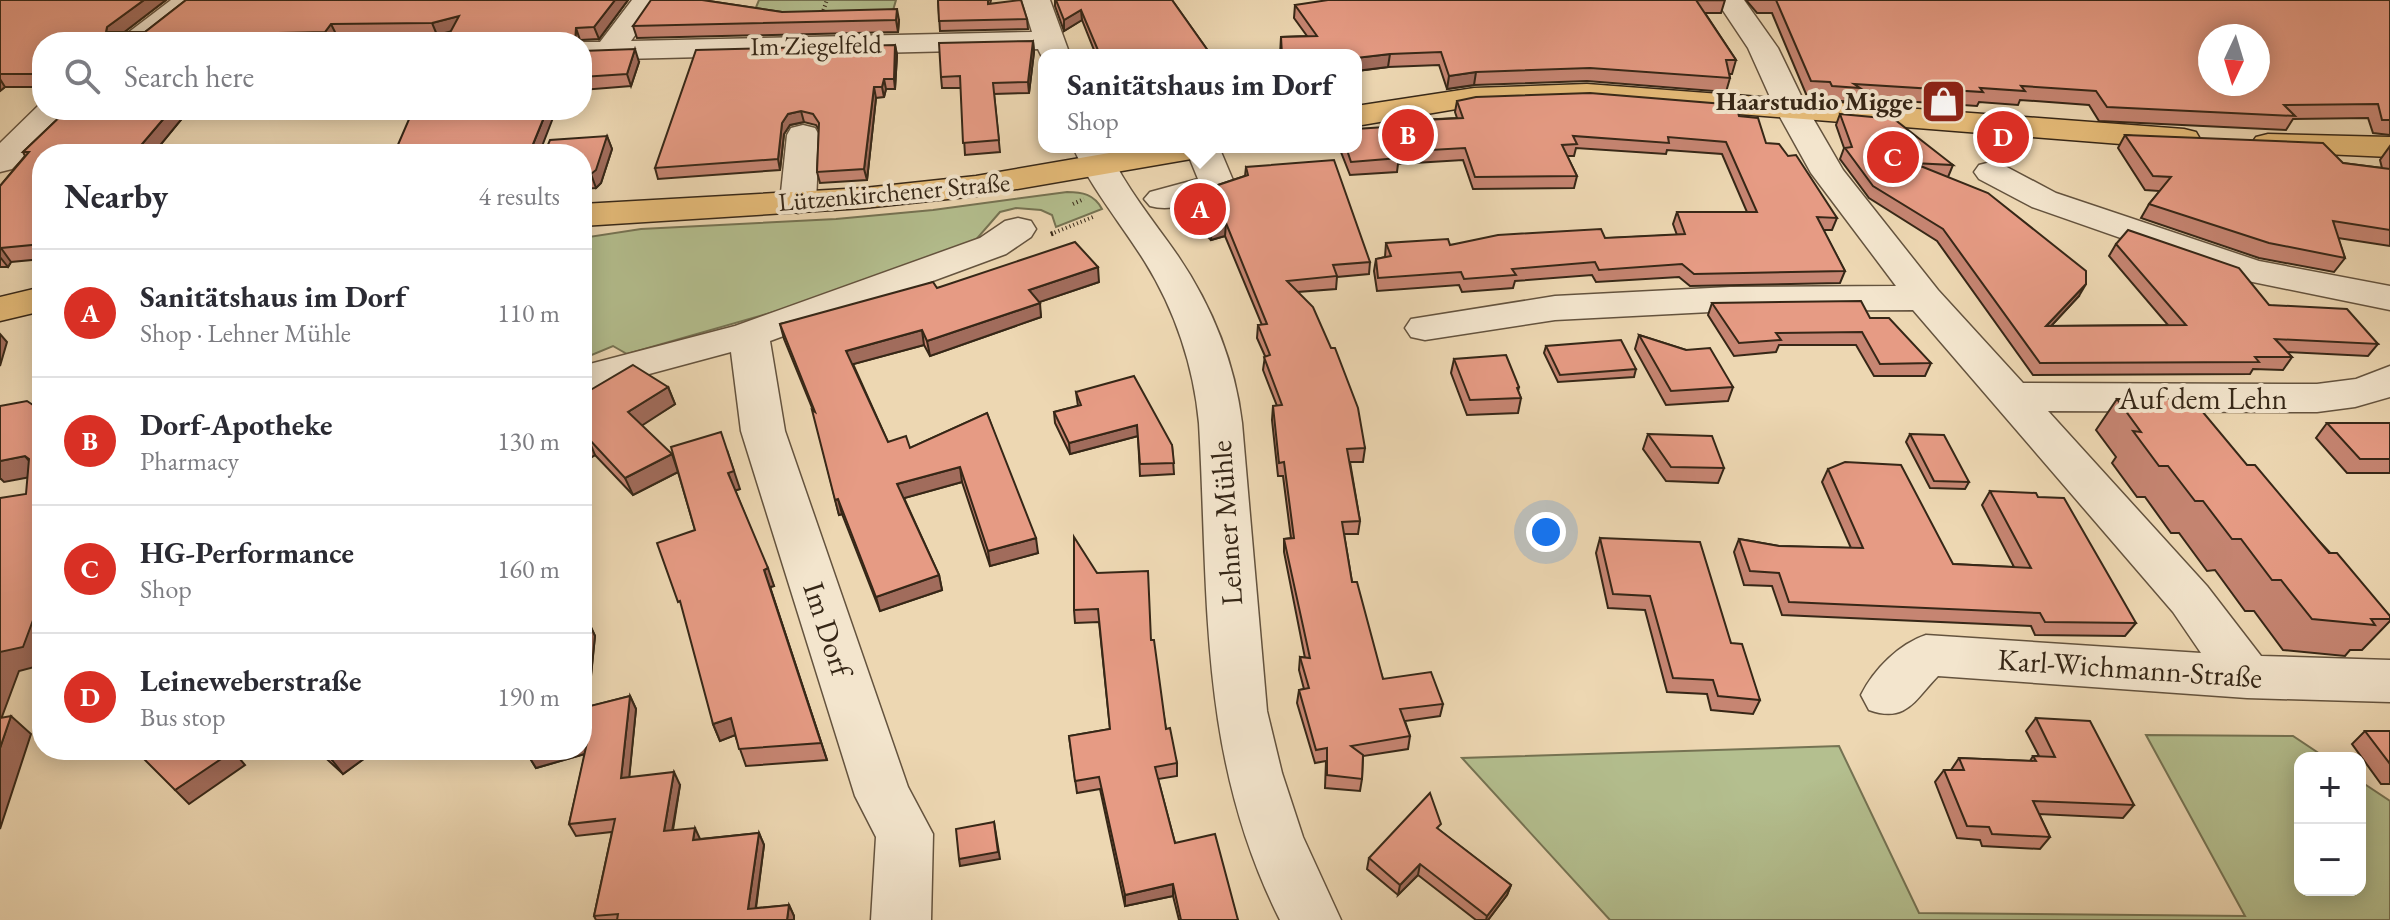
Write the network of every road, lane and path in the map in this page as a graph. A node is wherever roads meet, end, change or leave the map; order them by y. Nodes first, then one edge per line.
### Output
1 (189, 0) edge
2 (646, 0) edge
3 (1036, 0) edge
4 (1730, 0) edge
5 (145, 32) edge
6 (1052, 48) edge
7 (596, 51) edge
8 (1733, 53) edge
9 (1766, 53) junction
10 (1791, 108) junction
11 (1362, 115) edge
12 (42, 120) edge
13 (803, 135) dead end
14 (2390, 147) edge
15 (1187, 153) edge
16 (1205, 153) edge
17 (0, 162) edge
18 (1991, 172) dead end
19 (1117, 180) edge
20 (798, 202) junction
21 (592, 214) edge
22 (1018, 229) joint
23 (1924, 298) junction
24 (2390, 298) edge
25 (32, 301) edge
26 (0, 309) edge
27 (1425, 328) dead end
28 (749, 335) junction
29 (592, 376) edge
30 (2390, 379) edge
31 (2012, 397) junction
32 (2247, 677) junction
33 (2390, 681) edge
34 (1887, 695) dead end
35 (901, 920) edge
36 (1311, 920) edge

1 - 5 street
2 - 7 street
3 - 6 street
4 - 9 street
6 - 7 street, Im Ziegelfeld
8 - 9 street
9 - 10 street
10 - 11 main road
10 - 14 main road
10 - 23 street
12 - 17 street
13 - 20 street
15 - 19 main road, Lützenkirchener Straße
16 - 19 street
18 - 24 street
19 - 20 main road, Lützenkirchener Straße
19 - 22 path
19 - 36 street, Lehner Mühle
20 - 21 main road, Lützenkirchener Straße
22 - 28 street
23 - 27 street
23 - 31 street
25 - 26 main road
28 - 29 street
28 - 35 street, Im Dorf
30 - 31 street, Auf dem Lehn
31 - 32 street
32 - 33 street, Karl-Wichmann-Straße
32 - 34 street, Karl-Wichmann-Straße

